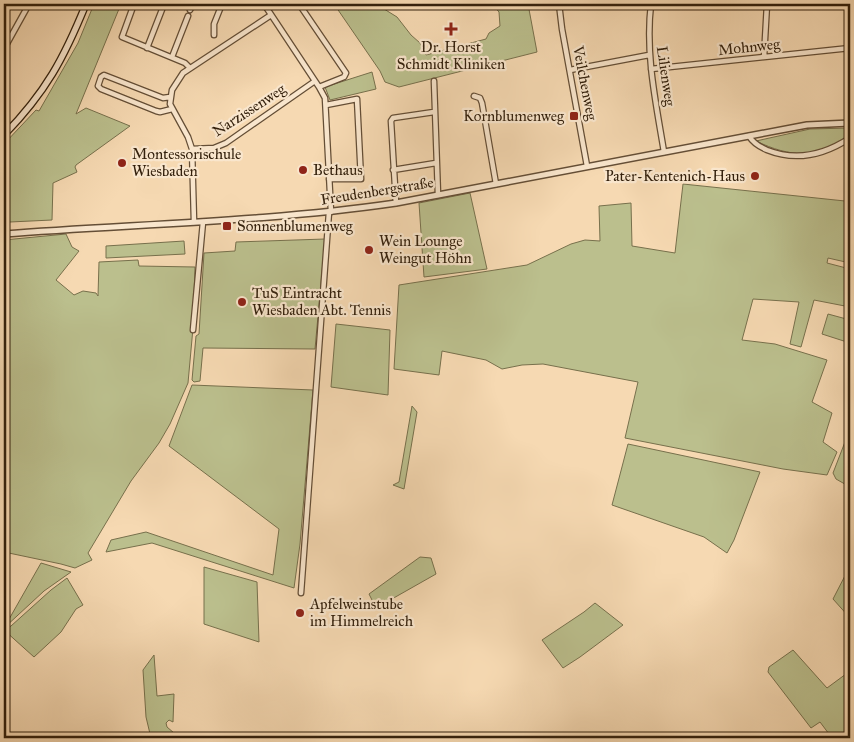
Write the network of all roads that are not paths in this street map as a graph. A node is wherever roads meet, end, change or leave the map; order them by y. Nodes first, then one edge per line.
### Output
1 (29, 4) edge
2 (86, 4) edge
3 (134, 4) edge
4 (192, 4) edge
5 (222, 4) edge
6 (299, 4) edge
7 (559, 4) edge
8 (651, 4) edge
9 (767, 4) edge
10 (267, 5) edge
11 (163, 7) dead end
12 (190, 10) dead end
13 (271, 14) junction
14 (188, 16) dead end
15 (214, 35) dead end
16 (4, 48) edge
17 (148, 48) junction
18 (850, 48) edge
19 (649, 55) junction
20 (172, 57) junction
21 (764, 57) junction
22 (190, 68) junction
23 (570, 70) junction
24 (651, 70) junction
25 (315, 81) junction
26 (434, 81) dead end
27 (319, 87) junction
28 (474, 96) dead end
29 (170, 97) junction
30 (326, 105) junction
31 (172, 109) junction
32 (434, 112) junction
33 (850, 123) edge
34 (4, 135) edge
35 (749, 136) junction
36 (850, 138) edge
37 (192, 149) junction
38 (664, 152) junction
39 (436, 164) junction
40 (587, 166) junction
41 (393, 170) junction
42 (329, 179) junction
43 (496, 184) junction
44 (438, 195) junction
45 (396, 203) junction
46 (330, 212) junction
47 (194, 222) junction
48 (202, 222) junction
49 (4, 234) edge
50 (193, 330) dead end
51 (301, 593) dead end

1 - 16 street
2 - 34 main road
3 - 17 street
4 - 12 street
5 - 15 street
6 - 27 street
7 - 23 street, Veilchenweg
8 - 19 street, Lilienweg
9 - 21 street
10 - 13 street
11 - 17 street
13 - 22 street
13 - 25 street
14 - 20 street
17 - 20 street
18 - 21 street, Mohnweg
19 - 23 street
19 - 24 street, Lilienweg
20 - 22 street
21 - 24 street, Mohnweg
22 - 29 street
23 - 40 street, Veilchenweg
24 - 38 street, Lilienweg
25 - 27 street
25 - 37 street, Narzissenweg
26 - 32 street
27 - 30 street
28 - 43 street
29 - 31 street
29 - 31 street
30 - 42 street
30 - 42 street
31 - 37 street
32 - 39 street
32 - 41 street
33 - 35 street, Freudenbergstraße
35 - 36 street
35 - 38 street, Freudenbergstraße
37 - 47 street
38 - 40 street, Freudenbergstraße
39 - 41 street
39 - 44 street
40 - 43 street, Freudenbergstraße
41 - 45 street
42 - 46 street
43 - 44 street, Freudenbergstraße
44 - 45 street, Freudenbergstraße
45 - 46 street, Freudenbergstraße
46 - 48 street, Freudenbergstraße
46 - 51 street
47 - 48 street, Freudenbergstraße
47 - 49 street, Freudenbergstraße
48 - 50 street

